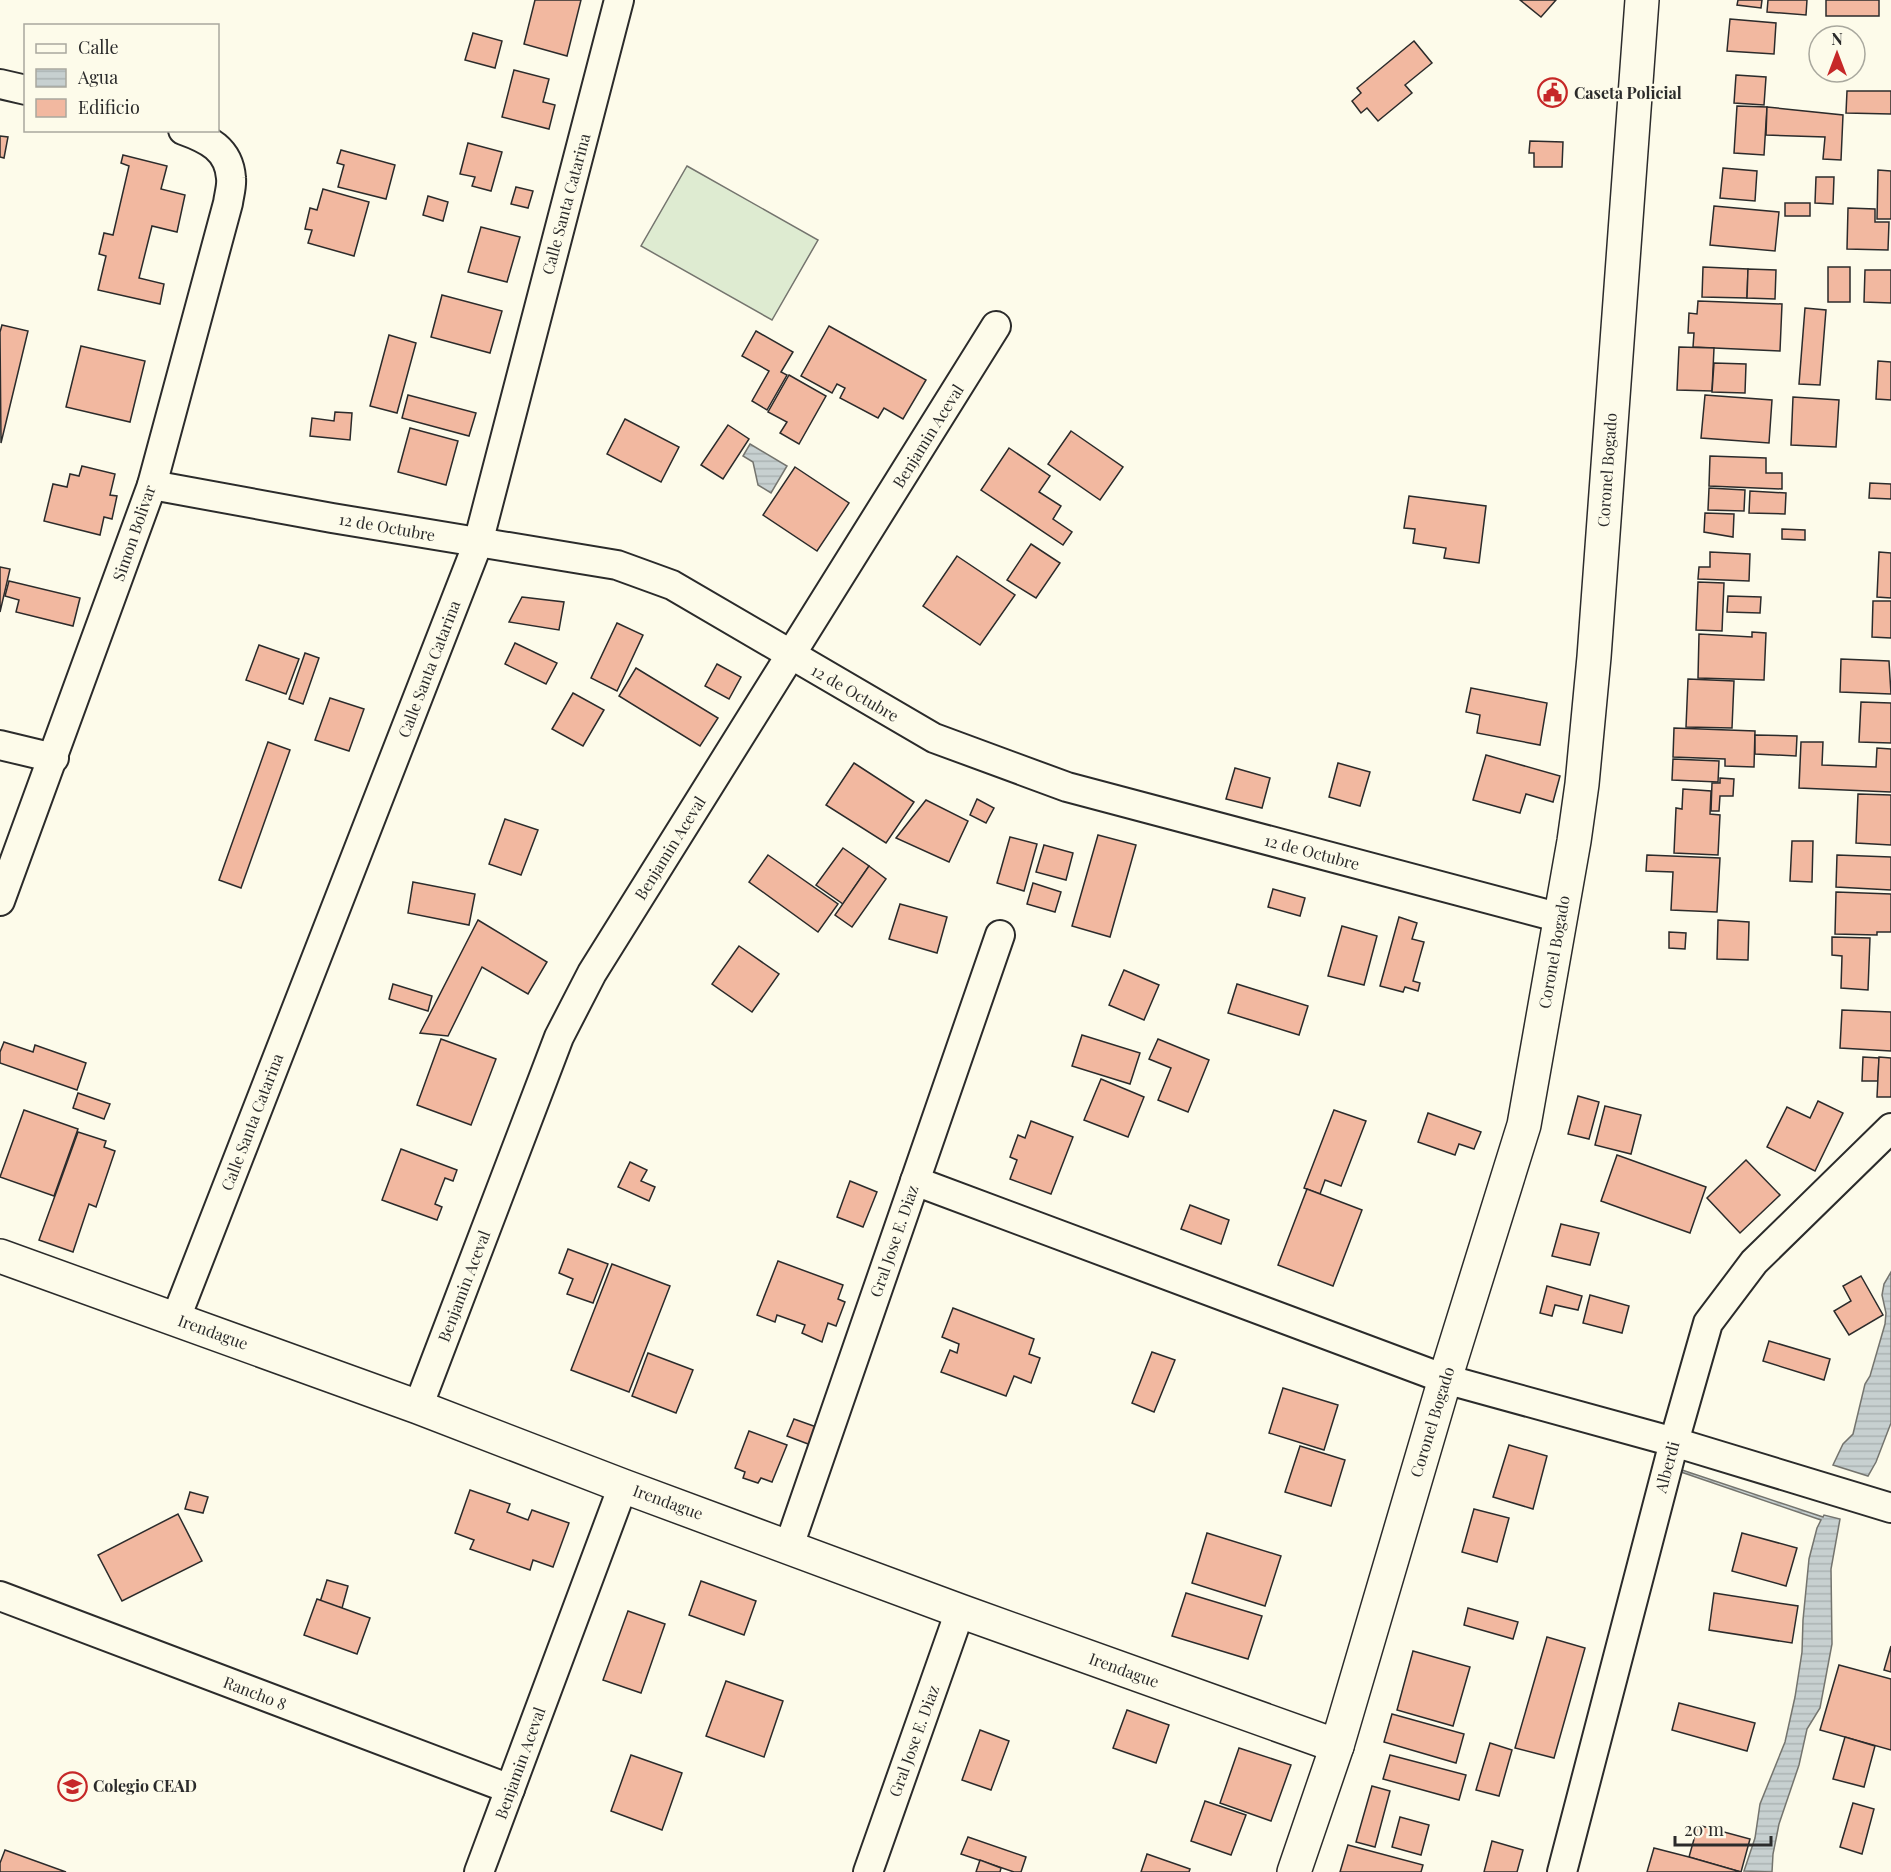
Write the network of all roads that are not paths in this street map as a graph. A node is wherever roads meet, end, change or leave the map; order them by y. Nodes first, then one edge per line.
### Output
1 (619, 0) edge
2 (1642, 0) edge
3 (0, 84) edge
4 (24, 90) edge
5 (188, 132) edge
6 (996, 326) dead end
7 (152, 485) junction
8 (478, 543) junction
9 (791, 655) junction
10 (0, 745) edge
11 (54, 758) junction
12 (0, 901) edge
13 (1561, 918) junction
14 (1000, 935) dead end
15 (1891, 1128) edge
16 (915, 1181) junction
17 (0, 1256) edge
18 (176, 1318) junction
19 (1445, 1379) junction
20 (418, 1407) junction
21 (1674, 1442) junction
22 (623, 1486) junction
23 (1885, 1506) edge
24 (789, 1546) junction
25 (0, 1596) edge
26 (960, 1611) junction
27 (1336, 1746) junction
28 (510, 1789) junction
29 (479, 1872) edge
30 (867, 1872) edge
31 (1294, 1872) edge
32 (1562, 1872) edge

1 - 8 street, Calle Santa Catarina
2 - 13 street, Coronel Bogado
3 - 4 street
5 - 7 street, Simon Bolivar
6 - 9 street, Benjamin Aceval
7 - 8 street, 12 de Octubre
7 - 11 street, Simon Bolivar
8 - 9 street, 12 de Octubre
8 - 18 street, Calle Santa Catarina
9 - 13 street, 12 de Octubre
9 - 20 street, Benjamin Aceval
10 - 11 street
11 - 12 street, Simon Bolivar
13 - 19 street, Coronel Bogado
14 - 16 street, Gral Jose E. Diaz
15 - 21 street, Alberdi
16 - 19 street
16 - 24 street, Gral Jose E. Diaz
17 - 18 street, Irendague
18 - 20 street, Irendague
19 - 21 street
19 - 27 street, Coronel Bogado
20 - 22 street, Irendague
21 - 23 street
21 - 32 street, Alberdi
22 - 24 street, Irendague
22 - 28 street, Benjamin Aceval
24 - 26 street, Irendague
25 - 28 street, Rancho 8
26 - 27 street, Irendague
26 - 30 street, Gral Jose E. Diaz
27 - 31 street, Coronel Bogado
28 - 29 street, Benjamin Aceval

